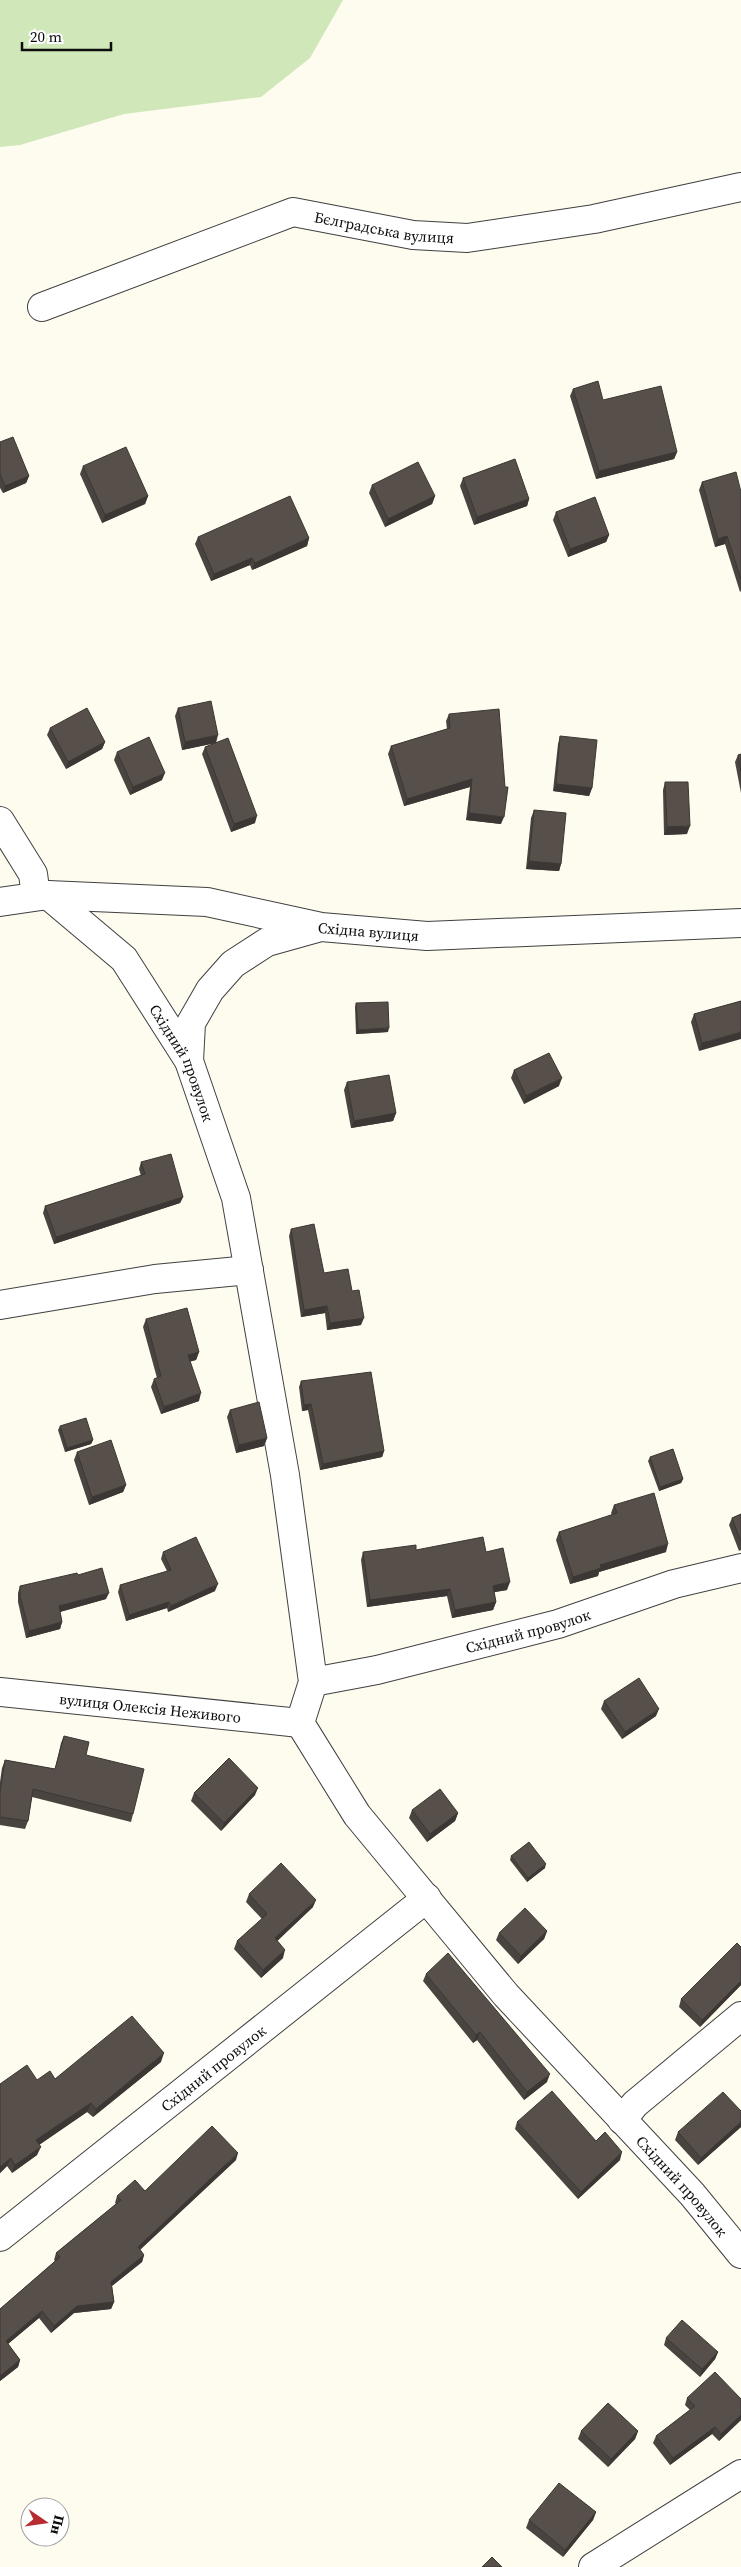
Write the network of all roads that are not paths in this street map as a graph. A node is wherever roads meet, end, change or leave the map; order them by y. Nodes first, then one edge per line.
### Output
1 (741, 187) edge
2 (42, 307) dead end
3 (0, 821) edge
4 (42, 896) junction
5 (0, 902) edge
6 (741, 923) edge
7 (321, 927) junction
8 (189, 1061) junction
9 (250, 1270) junction
10 (0, 1306) edge
11 (741, 1568) edge
12 (313, 1682) junction
13 (0, 1692) edge
14 (300, 1723) junction
15 (427, 1898) junction
16 (741, 2016) edge
17 (622, 2120) junction
18 (0, 2237) edge
19 (741, 2254) edge
20 (741, 2474) edge
21 (593, 2567) edge

1 - 2 street, Бєлградська вулиця
3 - 4 street
4 - 5 street, Східна вулиця
4 - 7 street, Східна вулиця
4 - 8 street, Східний провулок
6 - 7 street, Східна вулиця
7 - 8 street
8 - 9 street, Східний провулок
9 - 10 street
9 - 12 street, Східний провулок
11 - 12 street, Східний провулок
12 - 14 street, Східний провулок
13 - 14 street, вулиця Олексія Неживого
14 - 15 street, Східний провулок
15 - 17 street, Східний провулок
15 - 18 street, Східний провулок
16 - 17 street
17 - 19 street, Східний провулок
20 - 21 street

